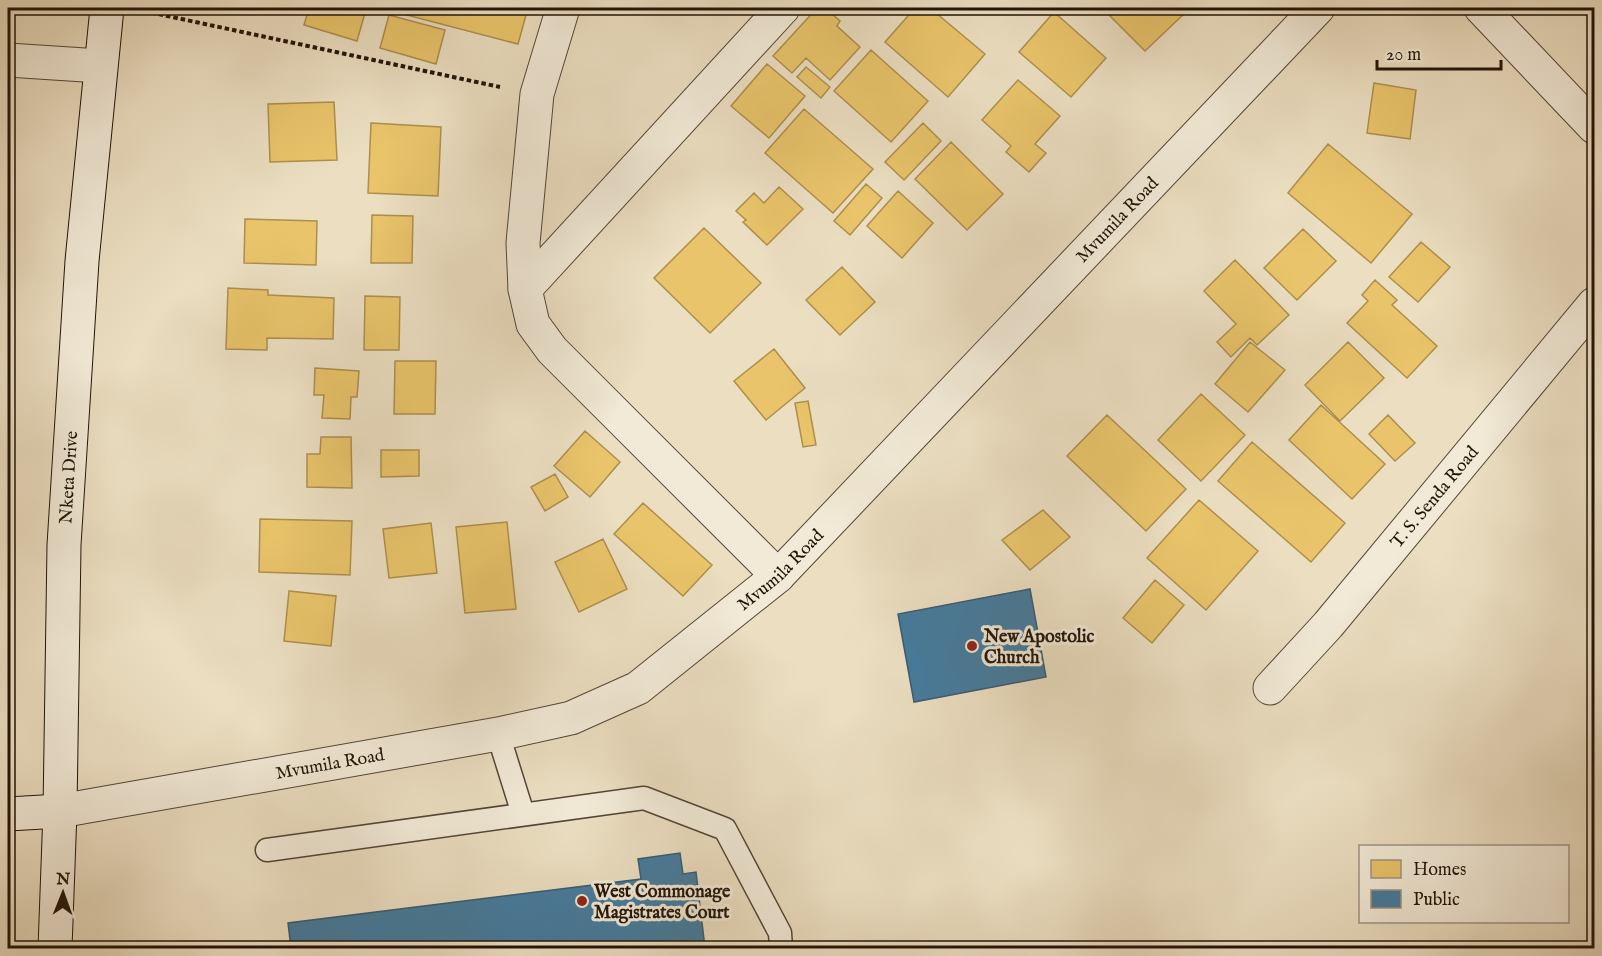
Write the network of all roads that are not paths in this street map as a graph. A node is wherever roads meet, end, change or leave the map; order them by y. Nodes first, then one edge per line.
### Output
1 (107, 8) edge
2 (563, 8) edge
3 (783, 8) edge
4 (1318, 8) edge
5 (1481, 8) edge
6 (8, 60) edge
7 (100, 66) junction
8 (1594, 127) edge
9 (525, 289) junction
10 (1594, 304) edge
11 (778, 576) junction
12 (1270, 688) dead end
13 (498, 734) junction
14 (60, 810) junction
15 (8, 814) edge
16 (523, 814) junction
17 (267, 850) dead end
18 (55, 948) edge
19 (781, 948) edge

1 - 7 street, Nketa Drive
2 - 9 street
3 - 9 street
4 - 11 street, Mvumila Road
5 - 8 street
6 - 7 street
7 - 14 street, Nketa Drive
9 - 11 street
10 - 12 street, T. S. Senda Road
11 - 13 street, Mvumila Road
13 - 14 street, Mvumila Road
13 - 16 lane
14 - 15 street, Mvumila Road
14 - 18 street, Nketa Drive
16 - 17 lane
16 - 19 lane

